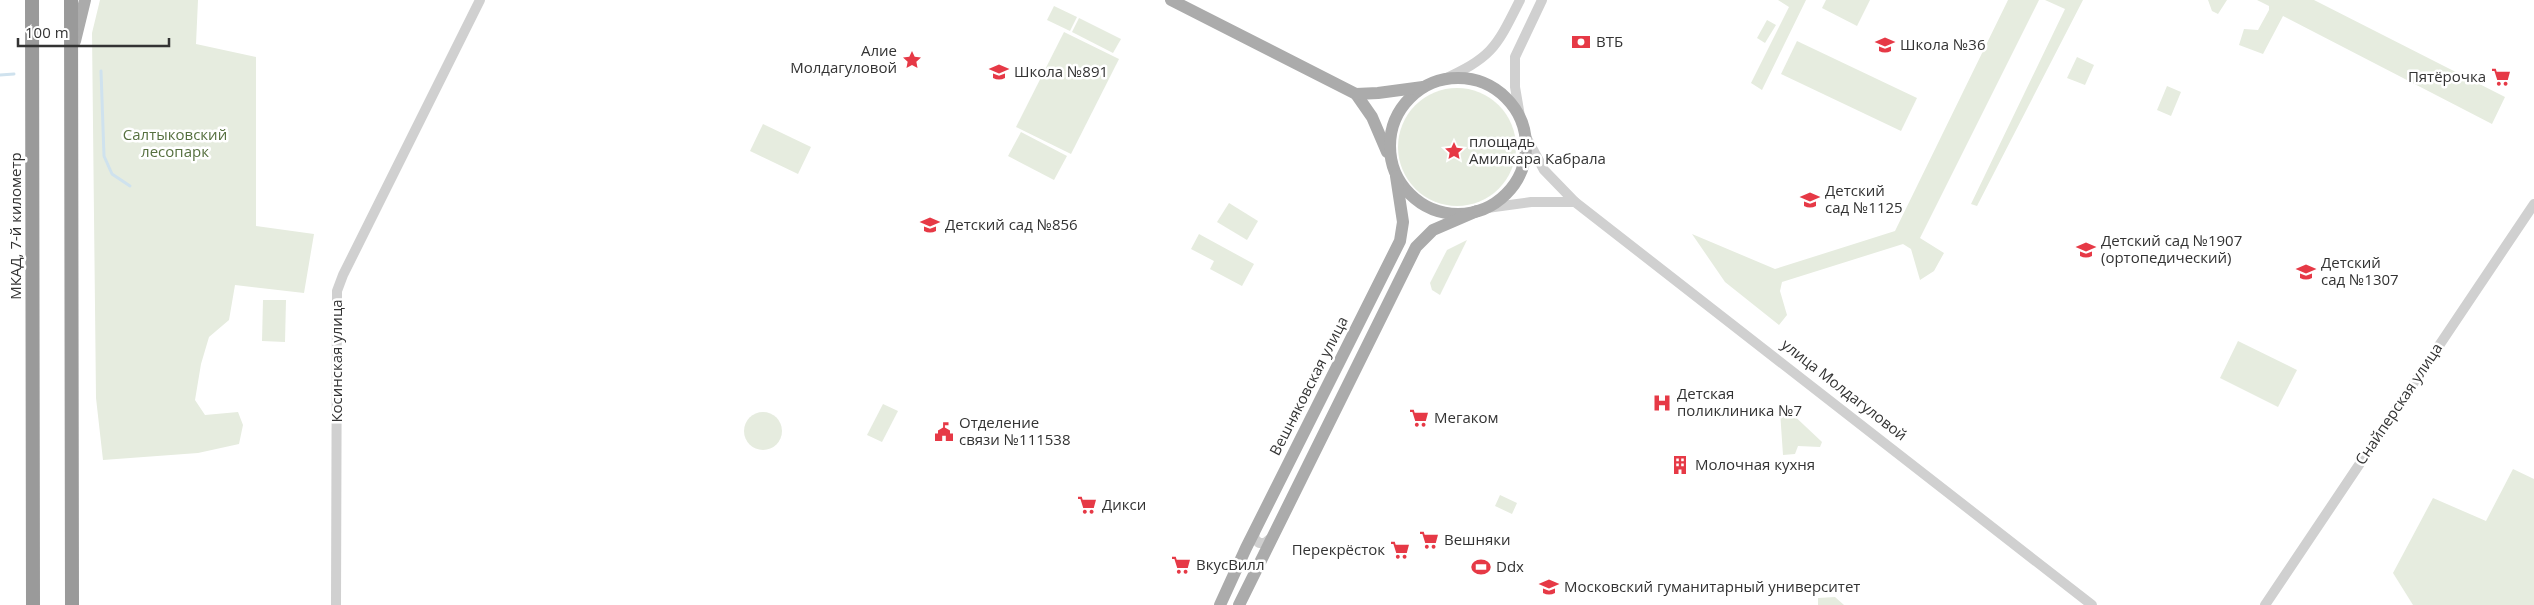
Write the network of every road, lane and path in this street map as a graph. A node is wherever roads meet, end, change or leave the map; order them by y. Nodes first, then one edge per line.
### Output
1 (32, 0) edge
2 (71, 0) edge
3 (84, 0) edge
4 (480, 0) edge
5 (1171, 0) edge
6 (1520, 0) edge
7 (1542, 0) edge
8 (71, 58) junction
9 (1440, 81) junction
10 (1426, 86) junction
11 (1356, 94) junction
12 (1523, 128) junction
13 (1391, 162) junction
14 (1396, 176) junction
15 (1575, 202) junction
16 (2534, 204) edge
17 (1482, 209) junction
18 (1255, 531) junction
19 (1270, 539) junction
20 (32, 605) edge
21 (72, 605) edge
22 (336, 605) edge
23 (1221, 605) edge
24 (1231, 605) edge
25 (1239, 605) edge
26 (2092, 605) edge
27 (2265, 605) edge

1 - 20 highway, МКАД, 7-й километр
2 - 8 highway
3 - 8 main road
4 - 22 street, Косинская улица
5 - 11 main road
6 - 9 street
7 - 12 street
8 - 21 highway
9 - 10 main road
9 - 12 main road
10 - 11 main road
10 - 13 main road
11 - 13 main road
12 - 15 street, улица Молдагуловой
12 - 17 main road
13 - 14 main road
14 - 17 main road
14 - 18 main road, Вешняковская улица
15 - 17 street
15 - 26 street, улица Молдагуловой
16 - 27 street, Снайперская улица
17 - 19 main road
18 - 19 street
18 - 23 main road, Вешняковская улица
19 - 25 main road
23 - 24 street

